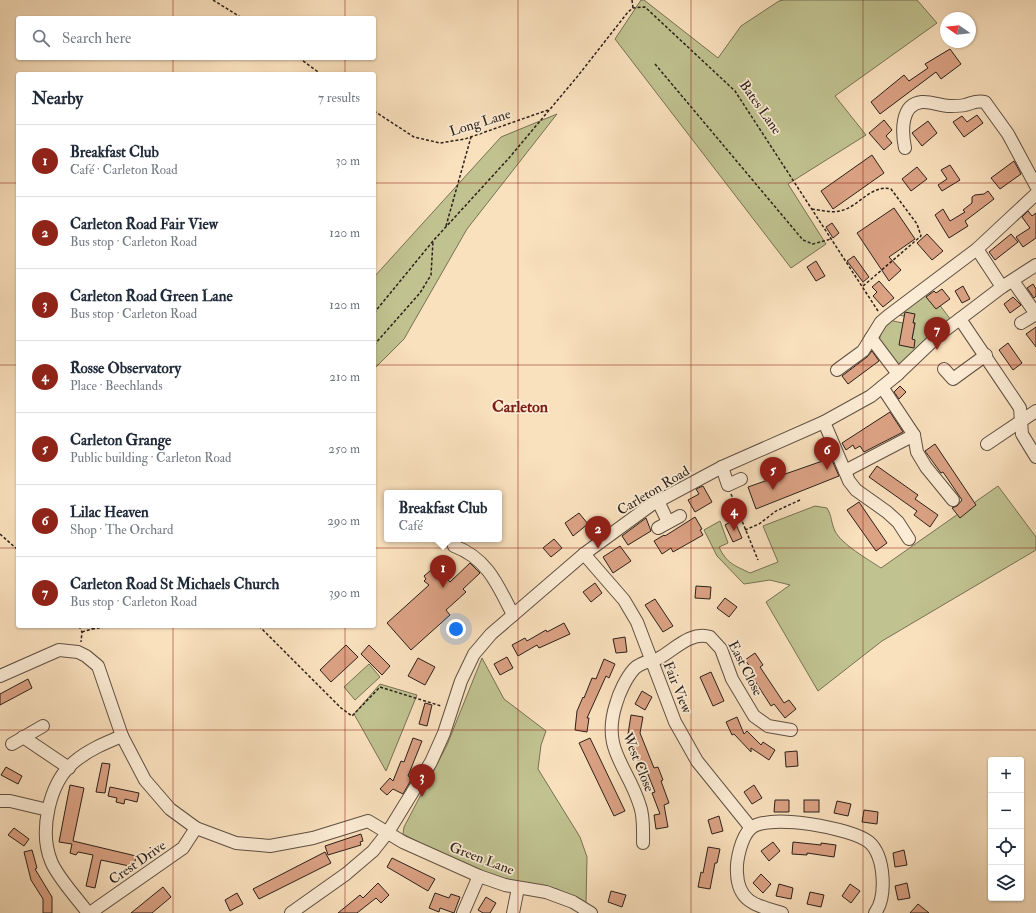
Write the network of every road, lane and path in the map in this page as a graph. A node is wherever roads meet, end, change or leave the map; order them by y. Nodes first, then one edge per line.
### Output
1 (214, 0) edge
2 (632, 0) edge
3 (634, 8) junction
4 (239, 16) edge
5 (302, 60) edge
6 (655, 64) dead end
7 (319, 72) edge
8 (550, 110) junction
9 (376, 112) edge
10 (471, 137) junction
11 (905, 148) dead end
12 (1036, 186) edge
13 (1036, 194) edge
14 (811, 209) junction
15 (445, 228) junction
16 (831, 239) junction
17 (434, 241) junction
18 (977, 249) junction
19 (1036, 265) edge
20 (1008, 284) junction
21 (862, 287) junction
22 (376, 311) edge
23 (1036, 314) edge
24 (960, 319) junction
25 (881, 322) junction
26 (1021, 323) dead end
27 (871, 338) junction
28 (376, 343) edge
29 (986, 355) junction
30 (944, 369) dead end
31 (837, 370) dead end
32 (898, 374) junction
33 (882, 387) junction
34 (1036, 411) edge
35 (1021, 420) junction
36 (824, 422) junction
37 (914, 435) junction
38 (987, 444) dead end
39 (1036, 457) edge
40 (722, 467) junction
41 (845, 471) junction
42 (741, 479) dead end
43 (728, 485) junction
44 (800, 500) dead end
45 (953, 500) dead end
46 (658, 501) junction
47 (680, 516) dead end
48 (745, 530) junction
49 (0, 534) edge
50 (909, 539) dead end
51 (454, 546) dead end
52 (16, 548) edge
53 (584, 554) junction
54 (758, 560) dead end
55 (513, 615) junction
56 (81, 628) edge
57 (99, 628) edge
58 (261, 628) edge
59 (92, 629) joint
60 (82, 632) junction
61 (78, 652) junction
62 (651, 661) junction
63 (0, 676) edge
64 (445, 707) dead end
65 (43, 726) dead end
66 (791, 730) dead end
67 (122, 736) junction
68 (23, 737) junction
69 (12, 744) dead end
70 (68, 768) junction
71 (0, 802) edge
72 (48, 810) junction
73 (196, 828) junction
74 (751, 828) junction
75 (388, 832) junction
76 (643, 843) dead end
77 (478, 876) junction
78 (518, 888) junction
79 (879, 912) edge
80 (89, 913) edge
81 (290, 913) edge
82 (463, 913) edge
83 (513, 913) edge
84 (588, 913) edge
85 (782, 913) edge

1 - 4 path
2 - 3 path
3 - 8 path
3 - 14 path, Bates Lane
5 - 7 path
6 - 16 path
8 - 10 path, Long Lane
8 - 15 path
9 - 10 path, Long Lane
10 - 15 path
11 - 12 street
13 - 18 street
14 - 16 path, Bates Lane
14 - 21 path
15 - 17 path
16 - 21 path, Bates Lane
17 - 22 path
17 - 28 path
18 - 20 street
18 - 25 street
19 - 20 street, Carleton Road
20 - 23 street
20 - 24 street, Carleton Road
21 - 25 path, Bates Lane
23 - 26 street
24 - 29 street
24 - 32 street, Carleton Road
25 - 27 street
27 - 31 street
27 - 32 street
29 - 30 street
29 - 35 street
32 - 33 street, Carleton Road
33 - 36 street, Carleton Road
33 - 37 street
34 - 35 street
35 - 38 street
35 - 39 street
36 - 40 street, Carleton Road
36 - 41 street
37 - 41 street
37 - 45 street
40 - 43 street
40 - 46 street, Carleton Road
41 - 50 street
42 - 43 street
43 - 48 path
44 - 48 path
46 - 47 street
46 - 53 street, Carleton Road
48 - 54 path
49 - 52 path
51 - 55 street
53 - 55 street, Carleton Road
53 - 62 street, Fair View
55 - 75 street, Carleton Road
56 - 60 path
57 - 59 path
58 - 64 path
59 - 60 path
60 - 61 path
61 - 63 street
61 - 67 street, Green Lane
62 - 66 street, East Close
62 - 74 street, Fair View
62 - 76 street, West Close
65 - 68 street
67 - 70 street
67 - 73 street, Green Lane
68 - 69 street
68 - 70 street
70 - 72 street
71 - 72 street
72 - 80 street
73 - 75 street, Green Lane
73 - 80 street, Crest Drive
74 - 79 street
74 - 85 street
75 - 77 street, Green Lane
75 - 81 street, Carleton Road
77 - 78 street, Green Lane
77 - 82 street
78 - 83 street
78 - 84 street, Green Lane

